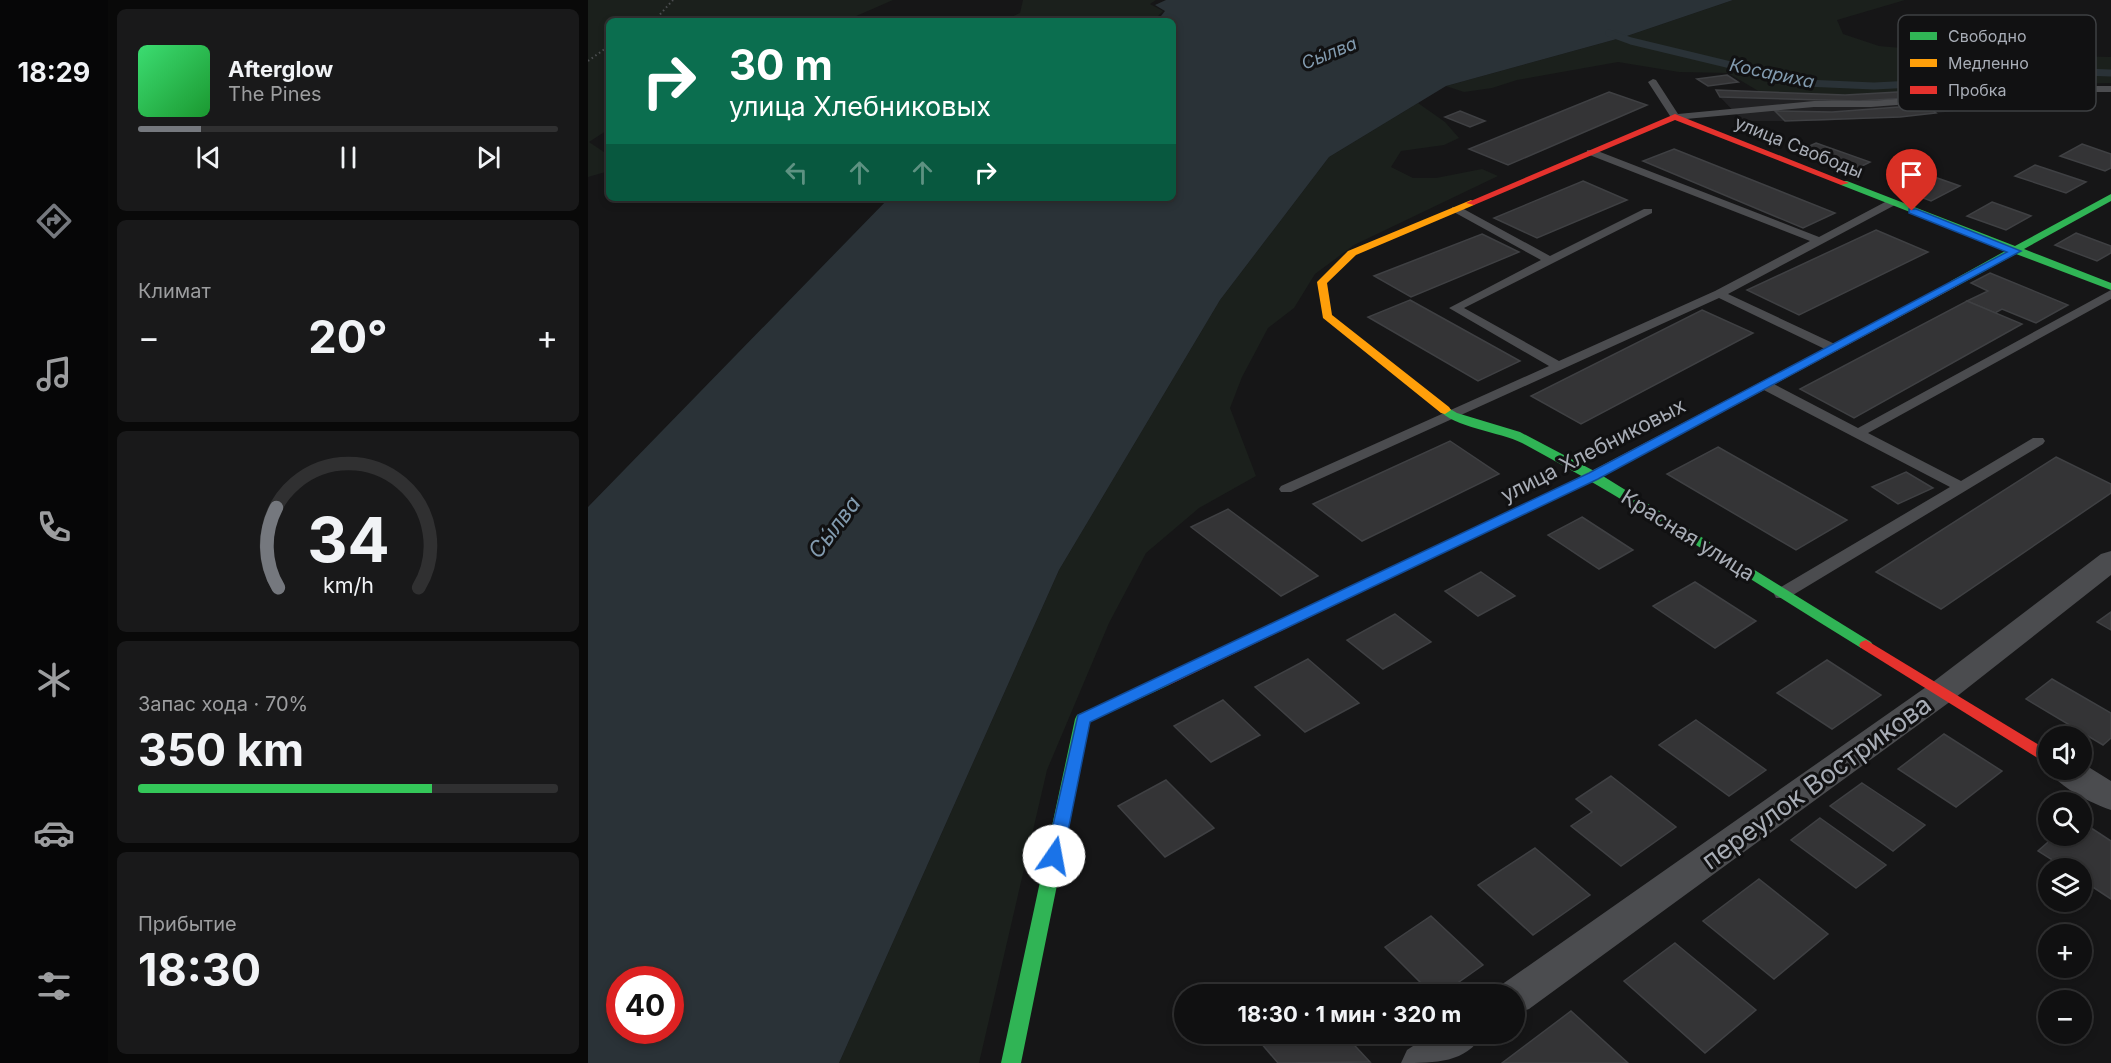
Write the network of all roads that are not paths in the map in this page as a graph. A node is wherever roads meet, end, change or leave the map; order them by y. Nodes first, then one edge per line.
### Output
1 (1653, 82) dead end
2 (1898, 102) edge
3 (1675, 117) junction
4 (1591, 152) junction
5 (2111, 197) edge
6 (1892, 203) junction
7 (1456, 209) junction
8 (1648, 211) dead end
9 (1819, 241) junction
10 (2015, 251) junction
11 (1549, 260) junction
12 (2111, 287) edge
13 (1719, 294) junction
14 (2111, 294) edge
15 (1833, 348) junction
16 (1560, 367) junction
17 (1765, 385) junction
18 (1453, 416) junction
19 (1859, 433) junction
20 (2038, 441) dead end
21 (1593, 476) junction
22 (1961, 487) junction
23 (1286, 489) dead end
24 (2111, 560) edge
25 (1782, 594) junction
26 (1940, 693) junction
27 (2038, 752) edge
28 (2083, 780) edge
29 (2111, 797) edge
30 (1525, 990) edge
31 (1449, 1044) edge
32 (1011, 1063) edge
33 (1422, 1063) edge

1 - 3 lane
2 - 3 lane
3 - 4 street
3 - 6 street, улица Свободы
4 - 7 street
4 - 9 lane
5 - 10 street, улица Хлебниковых
6 - 9 lane
6 - 10 street, улица Свободы
7 - 11 lane
7 - 18 street, Красная улица
8 - 11 lane
9 - 13 lane
10 - 12 street, улица Свободы
10 - 15 street, улица Хлебниковых
11 - 16 lane
13 - 15 lane
13 - 16 lane
14 - 19 lane
15 - 17 street, улица Хлебниковых
16 - 18 lane
17 - 19 lane
17 - 21 street, улица Хлебниковых
18 - 21 street, Красная улица
18 - 23 lane
19 - 22 lane
20 - 22 lane
21 - 25 street, Красная улица
21 - 32 street, улица Хлебниковых
22 - 25 lane
24 - 26 street, переулок Вострикова
25 - 26 street, Красная улица
26 - 27 street, Красная улица
26 - 30 street, переулок Вострикова
28 - 29 street
31 - 33 street

